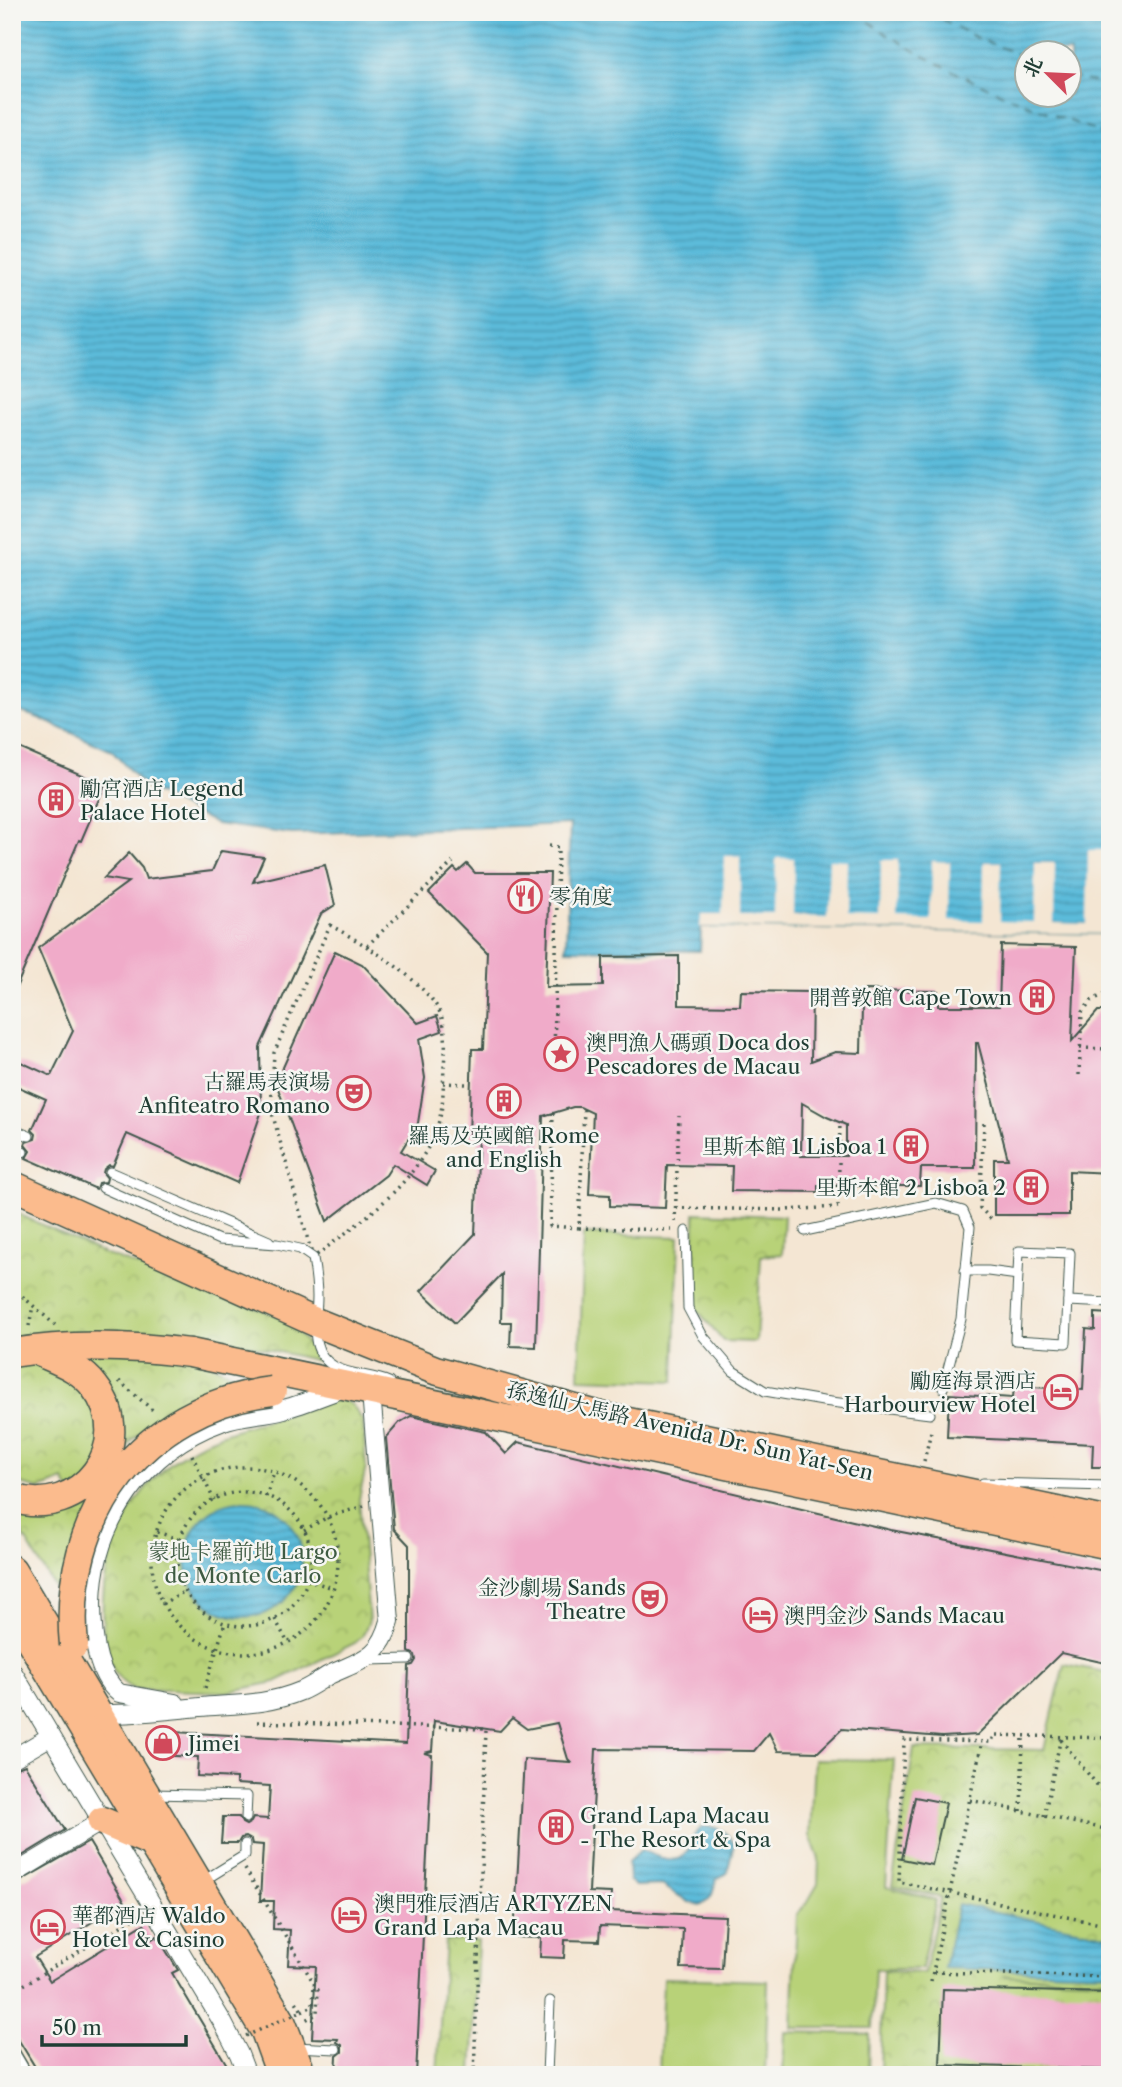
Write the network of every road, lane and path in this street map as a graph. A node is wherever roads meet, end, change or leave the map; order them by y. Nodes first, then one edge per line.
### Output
1 (550, 846) dead end
2 (453, 862) dead end
3 (366, 946) junction
4 (1110, 992) edge
5 (1080, 1048) junction
6 (1110, 1049) edge
7 (554, 1060) dead end
8 (1079, 1075) dead end
9 (443, 1083) junction
10 (466, 1084) dead end
11 (584, 1109) dead end
12 (553, 1113) dead end
13 (679, 1116) dead end
14 (840, 1121) dead end
15 (984, 1123) dead end
16 (12, 1129) edge
17 (29, 1136) dead end
18 (12, 1148) edge
19 (23, 1152) dead end
20 (110, 1172) dead end
21 (12, 1185) edge
22 (103, 1188) dead end
23 (12, 1204) edge
24 (838, 1207) junction
25 (676, 1208) junction
26 (991, 1219) dead end
27 (838, 1224) junction
28 (579, 1228) junction
29 (674, 1230) junction
30 (686, 1231) joint
31 (805, 1231) dead end
32 (277, 1244) junction
33 (313, 1258) junction
34 (965, 1271) junction
35 (1018, 1275) junction
36 (1068, 1301) junction
37 (1110, 1303) edge
38 (315, 1322) junction
39 (24, 1352) edge
40 (349, 1387) junction
41 (943, 1388) joint
42 (404, 1398) junction
43 (930, 1414) dead end
44 (193, 1458) dead end
45 (274, 1472) junction
46 (203, 1478) junction
47 (919, 1482) junction
48 (1110, 1486) edge
49 (12, 1497) edge
50 (266, 1497) junction
51 (215, 1500) junction
52 (380, 1500) junction
53 (328, 1517) junction
54 (1110, 1522) edge
55 (304, 1530) junction
56 (157, 1532) junction
57 (181, 1540) junction
58 (1110, 1545) edge
59 (12, 1570) edge
60 (307, 1580) junction
61 (333, 1588) junction
62 (186, 1591) junction
63 (162, 1604) junction
64 (12, 1609) edge
65 (275, 1619) junction
66 (225, 1623) junction
67 (288, 1643) junction
68 (217, 1650) junction
69 (409, 1660) dead end
70 (360, 1663) junction
71 (12, 1671) edge
72 (203, 1699) junction
73 (91, 1703) junction
74 (256, 1723) dead end
75 (51, 1736) junction
76 (1023, 1736) junction
77 (1061, 1738) junction
78 (1110, 1738) edge
79 (982, 1742) junction
80 (12, 1759) edge
81 (1110, 1793) edge
82 (146, 1794) junction
83 (970, 1800) junction
84 (1109, 1800) edge
85 (1021, 1811) junction
86 (1044, 1816) junction
87 (246, 1818) dead end
88 (102, 1821) junction
89 (1102, 1829) junction
90 (1110, 1830) edge
91 (151, 1842) junction
92 (246, 1844) dead end
93 (239, 1859) junction
94 (25, 1871) edge
95 (200, 1883) junction
96 (950, 1892) junction
97 (153, 1907) junction
98 (1110, 1926) edge
99 (934, 1972) junction
100 (1110, 1977) edge
101 (932, 1981) dead end
102 (314, 1984) junction
103 (12, 1992) edge
104 (295, 2000) dead end
105 (550, 2001) dead end
106 (293, 2029) junction
107 (246, 2036) dead end
108 (336, 2049) dead end
109 (12, 2051) edge
110 (26, 2075) edge
111 (247, 2075) edge
112 (281, 2075) edge
113 (302, 2075) edge
114 (474, 2075) edge
115 (547, 2075) edge
116 (890, 2075) edge
117 (901, 2075) edge

1 - 7 path
2 - 3 path
3 - 9 path
3 - 33 path
4 - 5 path
5 - 6 path
5 - 8 path
9 - 10 path
9 - 33 path
11 - 28 path
12 - 28 path
13 - 25 path
14 - 24 path
15 - 26 path
16 - 17 lane
18 - 19 lane
20 - 32 lane
21 - 38 main road, 孫逸仙大馬路 Avenida Dr. Sun Yat-Sen
22 - 32 lane
23 - 38 main road
24 - 25 path
24 - 27 path
25 - 29 path
27 - 31 lane
27 - 34 lane
28 - 29 path
29 - 30 path
30 - 43 lane
32 - 33 lane
33 - 38 lane
34 - 35 lane
34 - 41 lane
35 - 36 lane
35 - 36 lane
36 - 37 lane
38 - 42 lane
38 - 47 main road, 孫逸仙大馬路 Avenida Dr. Sun Yat-Sen
39 - 40 main road, 孫逸仙大馬路 Avenida Dr. Sun Yat-Sen, bridge
39 - 49 main road, bridge
40 - 42 main road, 孫逸仙大馬路 Avenida Dr. Sun Yat-Sen
40 - 52 street
40 - 72 street
40 - 73 main road, bridge
41 - 47 path
42 - 58 main road, 孫逸仙大馬路 Avenida Dr. Sun Yat-Sen
44 - 46 path
45 - 46 path
45 - 50 path
45 - 53 path
46 - 51 path
46 - 56 path
47 - 48 lane
47 - 54 main road, 孫逸仙大馬路 Avenida Dr. Sun Yat-Sen
50 - 51 path
50 - 55 path
51 - 57 path
52 - 53 path
52 - 70 street
53 - 55 path
53 - 61 path
55 - 60 path
56 - 57 path
56 - 63 path
57 - 62 path
59 - 73 main road
60 - 61 path
60 - 65 path
61 - 67 path
62 - 63 path
62 - 66 path
63 - 68 path
64 - 91 main road
65 - 66 path
65 - 67 path
66 - 68 path
67 - 68 path
68 - 72 path
69 - 70 lane
70 - 72 street
71 - 75 street
72 - 73 street
73 - 82 main road
74 - 114 path
75 - 80 street
75 - 88 street
76 - 77 path
76 - 79 path
76 - 85 path
77 - 78 path
77 - 84 path
77 - 86 path
79 - 83 path
79 - 96 path
81 - 84 path
82 - 87 lane
82 - 95 main road
83 - 85 path
83 - 96 path
84 - 89 path
85 - 86 path
86 - 89 path
88 - 91 main road
88 - 94 street
88 - 97 street
89 - 90 path
91 - 112 main road
92 - 93 lane
93 - 95 lane
93 - 102 path
95 - 106 main road
96 - 98 path
96 - 99 path
97 - 103 path
97 - 111 street
99 - 100 path
99 - 101 path
102 - 106 path
102 - 106 path
104 - 106 path, bridge
105 - 115 lane
106 - 107 path, bridge
106 - 108 lane
106 - 113 main road
109 - 110 street
116 - 117 path

